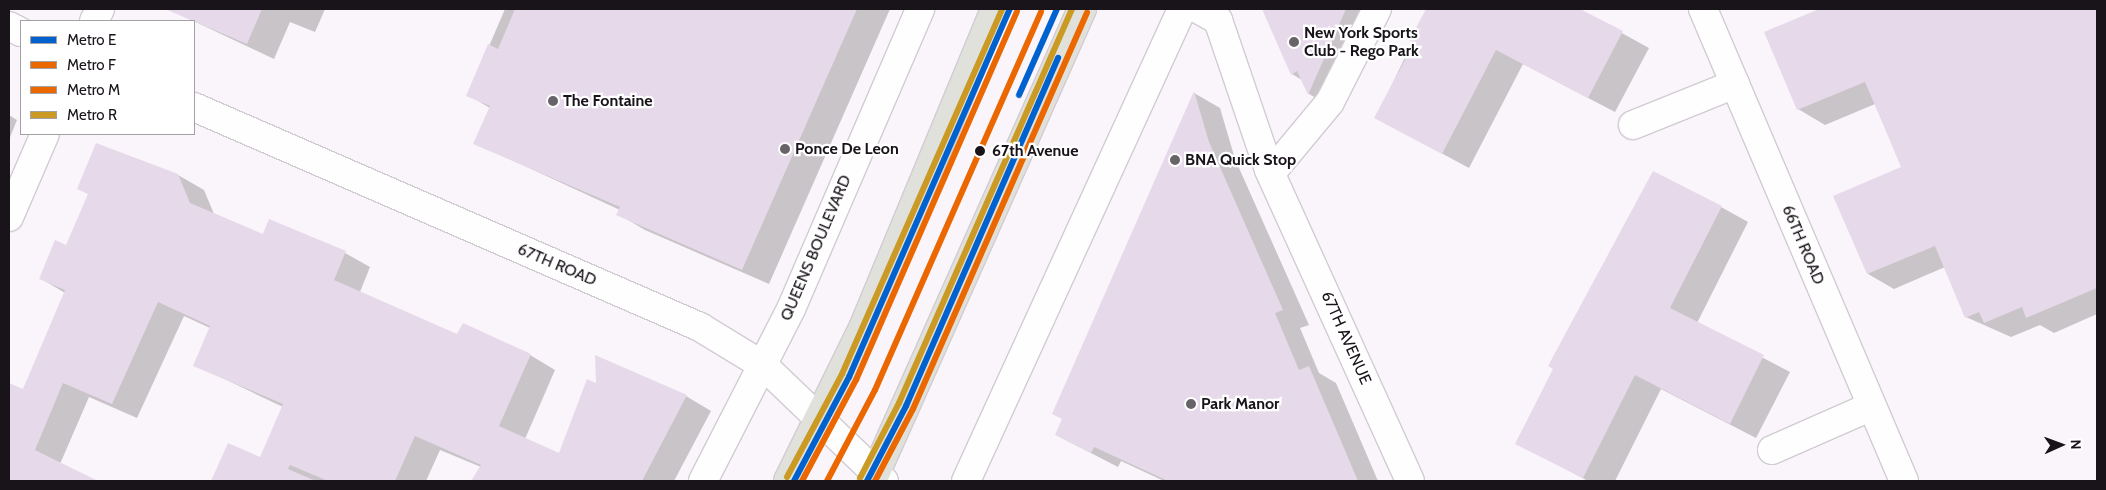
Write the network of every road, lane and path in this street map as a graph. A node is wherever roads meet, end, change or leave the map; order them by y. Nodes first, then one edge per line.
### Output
1 (920, 9) edge
2 (995, 9) edge
3 (1082, 9) edge
4 (1182, 9) edge
5 (1198, 9) edge
6 (1377, 9) edge
7 (1703, 9) edge
8 (1734, 84) junction
9 (195, 107) edge
10 (1633, 125) dead end
11 (45, 135) edge
12 (1271, 173) junction
13 (9, 217) edge
14 (764, 366) junction
15 (1872, 406) junction
16 (822, 419) junction
17 (1772, 450) dead end
18 (878, 478) edge
19 (703, 481) edge
20 (788, 481) edge
21 (966, 481) edge
22 (1410, 481) edge
23 (1904, 481) edge

1 - 14 street, QUEENS BOULEVARD
2 - 16 main road
3 - 18 main road
4 - 21 street
5 - 12 street, 67TH AVENUE
6 - 12 street
7 - 8 street, 66TH ROAD
8 - 10 street
8 - 15 street, 66TH ROAD
9 - 14 street, 67TH ROAD
11 - 13 street
12 - 22 street, 67TH AVENUE
14 - 16 street, 67TH ROAD
14 - 19 street, QUEENS BOULEVARD
15 - 17 street
15 - 23 street, 66TH ROAD
16 - 18 street, 67TH ROAD
16 - 20 main road

